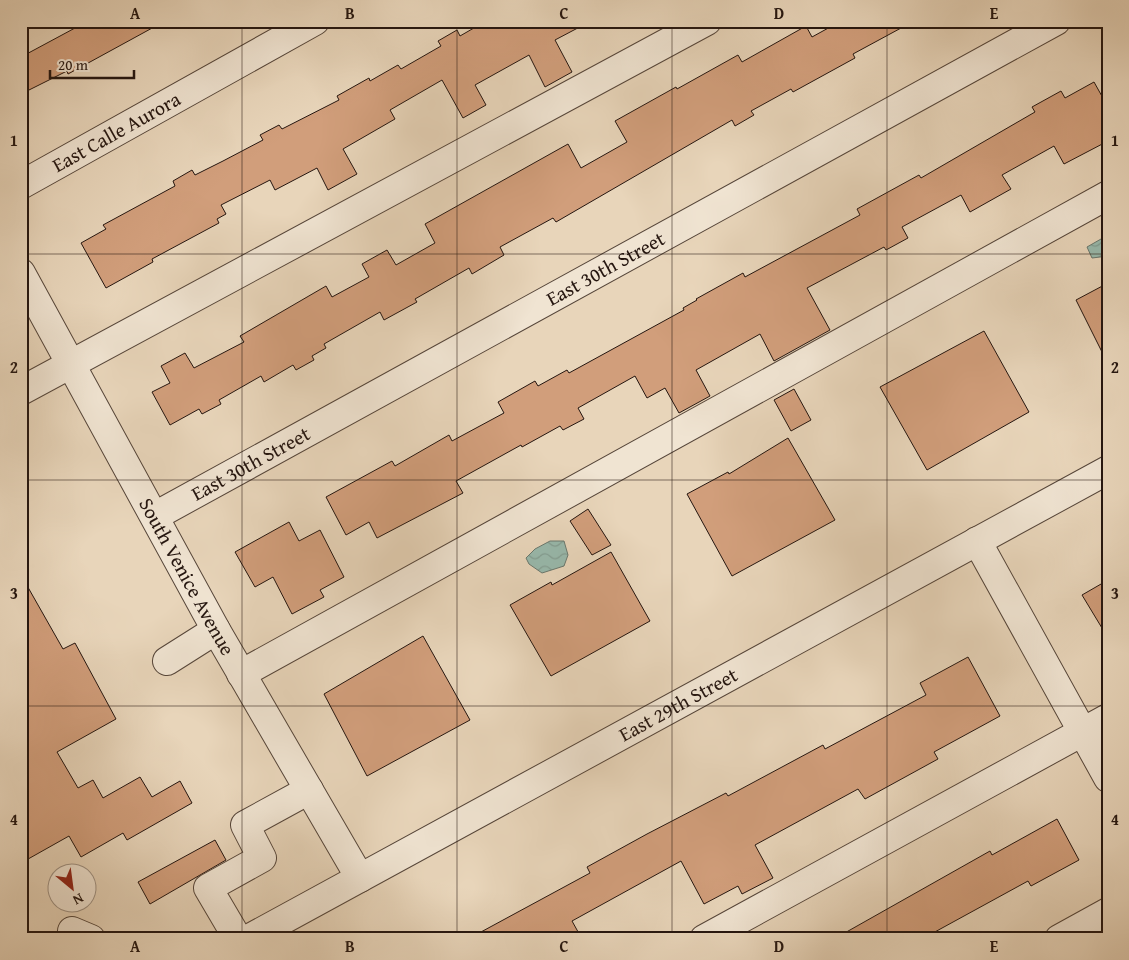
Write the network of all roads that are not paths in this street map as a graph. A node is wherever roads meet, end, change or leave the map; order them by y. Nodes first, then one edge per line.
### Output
1 (315, 21) edge
2 (707, 21) edge
3 (1056, 21) edge
4 (21, 185) edge
5 (1108, 195) edge
6 (21, 273) edge
7 (72, 365) junction
8 (21, 392) edge
9 (1108, 470) edge
10 (155, 516) junction
11 (977, 541) junction
12 (216, 630) junction
13 (167, 661) dead end
14 (241, 674) junction
15 (1108, 718) edge
16 (1082, 732) junction
17 (1108, 778) edge
18 (309, 790) junction
19 (360, 878) junction
20 (1108, 912) edge
21 (238, 939) edge
22 (248, 939) edge
23 (704, 939) edge
24 (1059, 939) edge

1 - 4 street, East Calle Aurora
2 - 7 street
3 - 10 street, East 30th Street
5 - 14 street
6 - 7 street, South Venice Avenue
7 - 8 street
7 - 10 street, South Venice Avenue
9 - 11 street, East 29th Street
10 - 12 street, South Venice Avenue
11 - 16 street
11 - 19 street, East 29th Street
12 - 13 street
12 - 14 street, South Venice Avenue
14 - 18 street, South Venice Avenue
15 - 16 street
16 - 17 street
16 - 23 street
18 - 19 street, South Venice Avenue
18 - 21 street
19 - 22 street, East 29th Street
20 - 24 street

